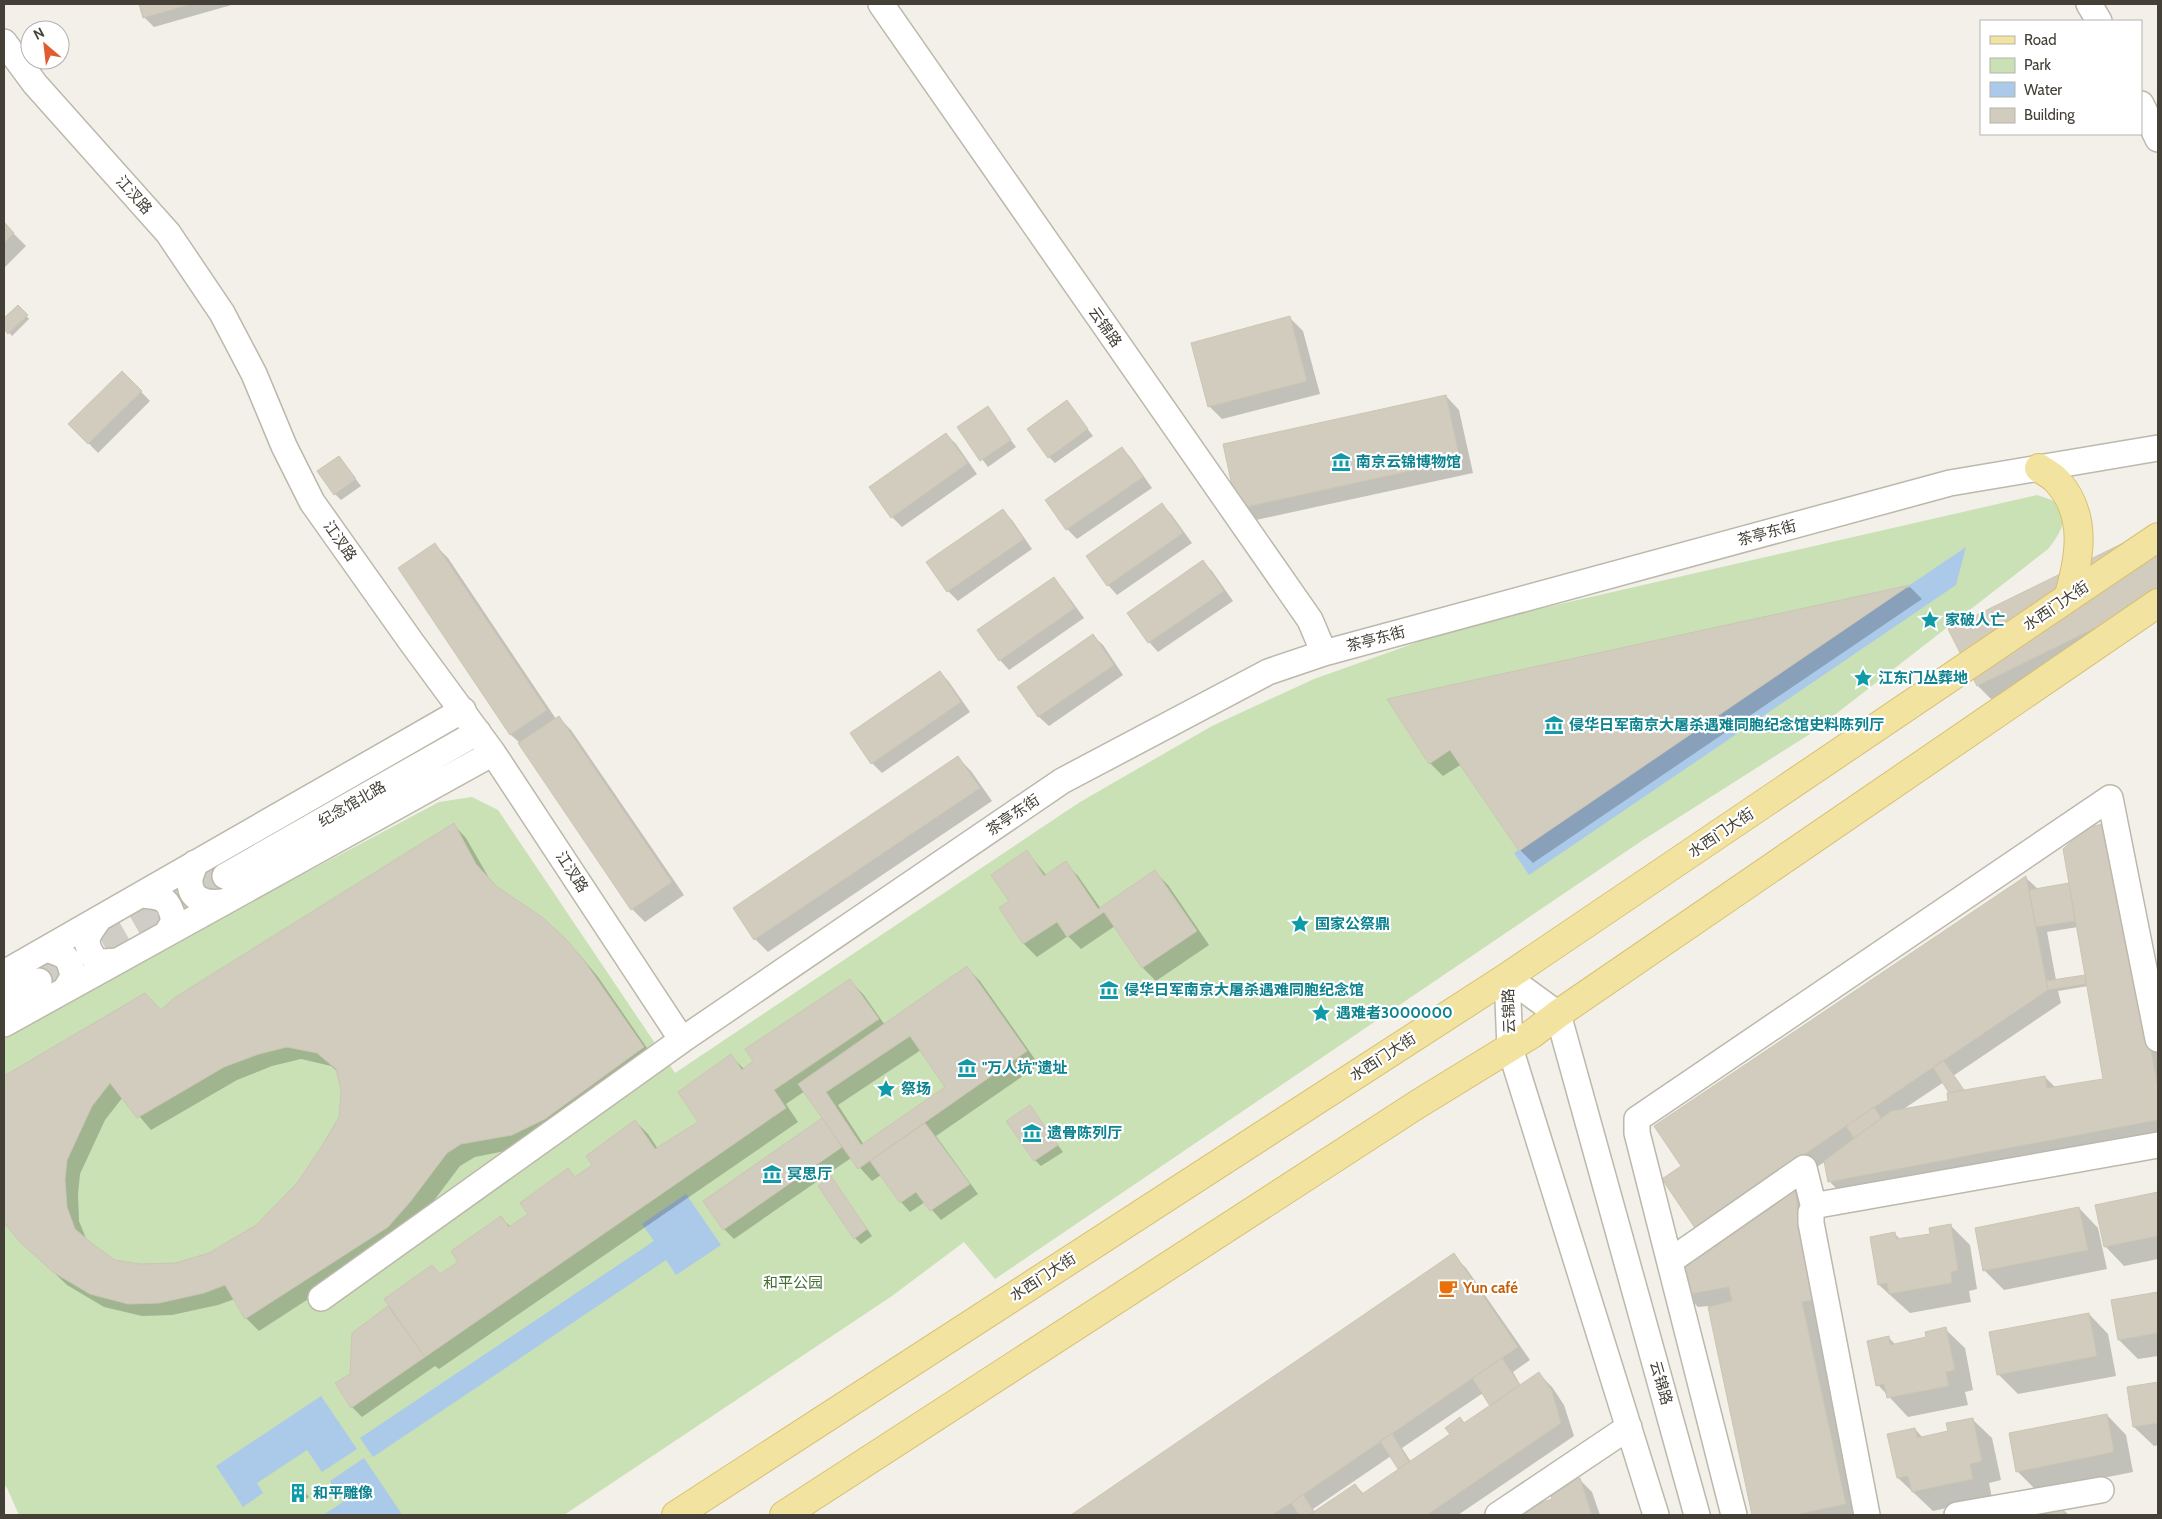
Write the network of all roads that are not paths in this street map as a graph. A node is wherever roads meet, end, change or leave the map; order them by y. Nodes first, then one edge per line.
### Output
1 (881, 4) edge
2 (2089, 4) edge
3 (2098, 20) edge
4 (4, 42) edge
5 (2142, 106) edge
6 (2158, 139) edge
7 (2158, 448) edge
8 (2039, 468) junction
9 (2158, 537) edge
10 (2068, 598) junction
11 (2158, 603) edge
12 (1324, 653) junction
13 (463, 710) junction
14 (478, 732) junction
15 (493, 752) junction
16 (195, 863) junction
17 (225, 876) tunnel mouth
18 (142, 895) junction
19 (223, 902) junction
20 (99, 918) junction
21 (167, 933) junction
22 (46, 949) junction
23 (117, 961) junction
24 (4, 973) edge
25 (1507, 976) junction
26 (39, 981) tunnel mouth
27 (65, 990) junction
28 (4, 1000) edge
29 (1558, 1014) junction
30 (4, 1024) edge
31 (2158, 1039) edge
32 (682, 1040) junction
33 (1510, 1048) junction
34 (2158, 1145) edge
35 (1814, 1208) junction
36 (1670, 1261) junction
37 (321, 1298) dead end
38 (1629, 1427) junction
39 (2101, 1490) dead end
40 (676, 1515) edge
41 (784, 1515) edge
42 (1498, 1515) edge
43 (1656, 1515) edge
44 (1697, 1515) edge
45 (1734, 1515) edge
46 (1867, 1515) edge
47 (1957, 1515) edge

1 - 12 street, 云锦路
2 - 3 street
4 - 13 street, 江汊路
5 - 6 street
7 - 8 street, 茶亭东街
8 - 10 main road
8 - 12 street, 茶亭东街
9 - 10 main road, 水西门大街
10 - 25 main road, 水西门大街
11 - 29 main road
12 - 32 street, 茶亭东街
13 - 14 street, 江汊路
13 - 16 street
14 - 15 street, 江汊路
14 - 17 street, 纪念馆北路
15 - 19 street
15 - 32 street, 江汊路
16 - 18 street
16 - 19 street
18 - 20 street
18 - 21 street
19 - 21 street
20 - 22 street
20 - 23 street
21 - 23 street
22 - 24 street
22 - 27 street
23 - 27 street
25 - 29 street, 云锦路
25 - 33 street, 云锦路
25 - 40 main road, 水西门大街
26 - 28 street
27 - 30 street
29 - 33 main road
29 - 44 street, 云锦路
31 - 36 street
32 - 37 street, 茶亭东街
33 - 38 street, 云锦路
33 - 41 main road
34 - 35 street
35 - 36 street
35 - 46 street
36 - 45 street
38 - 42 street
38 - 43 street, 云锦路
39 - 47 street

